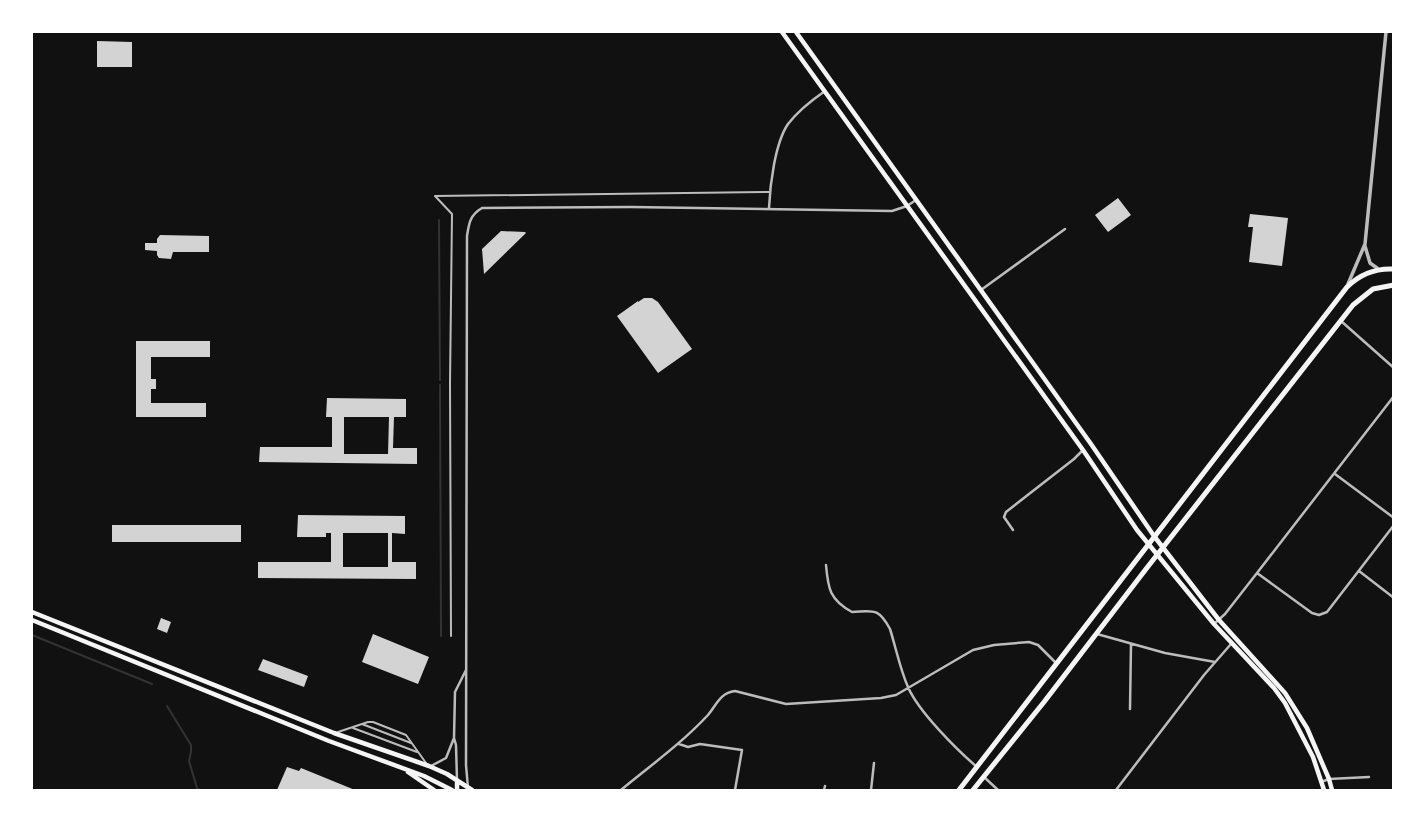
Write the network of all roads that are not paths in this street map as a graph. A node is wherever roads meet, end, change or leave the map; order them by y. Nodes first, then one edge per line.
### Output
1 (782, 32) edge
2 (796, 32) edge
3 (1386, 32) edge
4 (825, 91) junction
5 (770, 192) junction
6 (916, 200) junction
7 (907, 206) junction
8 (769, 209) junction
9 (1065, 229) dead end
10 (1365, 244) junction
11 (1380, 269) junction
12 (1394, 269) edge
13 (1394, 285) edge
14 (1347, 287) junction
15 (981, 290) junction
16 (1340, 320) junction
17 (1032, 362) junction
18 (1285, 368) junction
19 (1024, 369) junction
20 (1394, 369) edge
21 (1297, 377) junction
22 (1394, 396) edge
23 (1091, 444) junction
24 (1083, 450) junction
25 (1334, 473) junction
26 (1394, 518) edge
27 (1394, 525) edge
28 (1013, 530) dead end
29 (1154, 536) junction
30 (1148, 544) junction
31 (1163, 547) junction
32 (1157, 555) junction
33 (826, 565) dead end
34 (1359, 571) junction
35 (1257, 573) junction
36 (1394, 598) edge
37 (32, 612) edge
38 (32, 620) edge
39 (1219, 620) junction
40 (1214, 624) junction
41 (1097, 634) junction
42 (451, 636) dead end
43 (1237, 638) junction
44 (1232, 643) junction
45 (1131, 644) junction
46 (1215, 662) junction
47 (1056, 663) junction
48 (466, 669) junction
49 (908, 687) junction
50 (1033, 694) junction
51 (1044, 702) junction
52 (1130, 709) dead end
53 (362, 724) junction
54 (352, 727) junction
55 (334, 733) junction
56 (454, 738) junction
57 (412, 744) junction
58 (678, 744) junction
59 (418, 752) junction
60 (874, 763) dead end
61 (429, 766) junction
62 (977, 767) junction
63 (405, 769) junction
64 (984, 777) junction
65 (1369, 777) dead end
66 (1329, 779) junction
67 (457, 780) junction
68 (1321, 782) junction
69 (434, 790) edge
70 (454, 790) edge
71 (468, 790) edge
72 (621, 790) edge
73 (736, 790) edge
74 (872, 790) edge
75 (959, 790) edge
76 (973, 790) edge
77 (998, 790) edge
78 (1116, 790) edge
79 (1324, 790) edge
80 (1332, 790) edge

1 - 4 main road
2 - 6 main road
3 - 10 street
4 - 5 street
4 - 7 main road
5 - 8 street
5 - 42 street
6 - 7 street
6 - 15 main road
7 - 8 street
7 - 19 main road
8 - 48 street
9 - 15 street
10 - 11 street
10 - 14 street
11 - 12 highway
11 - 14 highway
13 - 16 highway
14 - 18 highway
15 - 17 main road
16 - 20 street
16 - 21 highway
17 - 19 main road
17 - 23 main road
18 - 21 highway
18 - 29 highway
19 - 24 main road
21 - 31 highway
22 - 25 street
23 - 24 main road
23 - 29 main road
24 - 28 street
24 - 30 main road
25 - 26 street
25 - 35 street
27 - 34 street
29 - 30 highway
29 - 31 main road
30 - 32 main road
30 - 47 highway
31 - 32 highway
31 - 39 main road
32 - 40 main road
32 - 41 highway
33 - 49 street
34 - 35 street
34 - 36 street
35 - 39 street
37 - 55 main road
38 - 63 main road
39 - 40 street
39 - 43 main road
40 - 44 main road
41 - 45 street
41 - 51 highway
43 - 44 street
43 - 66 main road
44 - 46 street
44 - 68 main road
45 - 46 street
45 - 52 street
46 - 78 street
47 - 49 street
47 - 50 highway
48 - 56 street
48 - 71 street
49 - 58 street
49 - 62 street
50 - 51 highway
50 - 62 highway
51 - 64 highway
53 - 54 street
53 - 57 street
53 - 57 street
54 - 55 street
54 - 59 street
55 - 61 main road
56 - 61 street
56 - 67 street
57 - 59 street
58 - 72 street
58 - 73 street
59 - 61 street
60 - 74 street
61 - 67 main road
62 - 75 highway
63 - 69 main road
63 - 70 main road
64 - 76 highway
64 - 77 street
65 - 66 street
66 - 68 street
66 - 80 main road
67 - 70 main road
67 - 71 main road
68 - 79 main road

